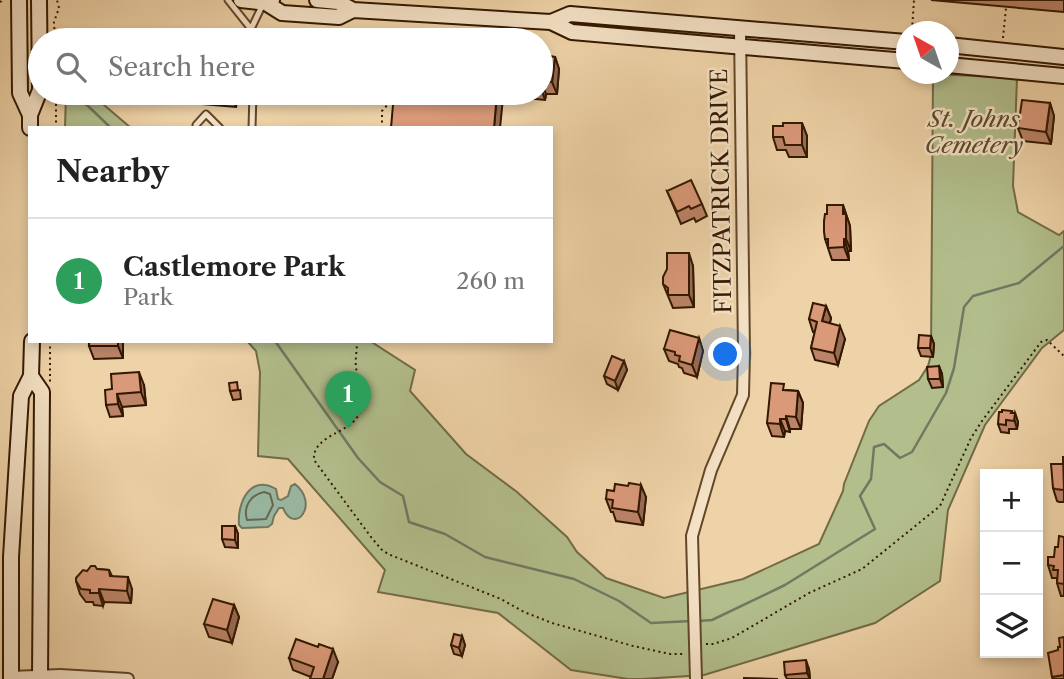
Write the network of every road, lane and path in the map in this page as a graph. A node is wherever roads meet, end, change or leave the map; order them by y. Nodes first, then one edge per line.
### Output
1 (19, 0) edge
2 (38, 0) edge
3 (57, 0) edge
4 (228, 0) edge
5 (241, 0) edge
6 (317, 0) edge
7 (915, 0) edge
8 (268, 2) edge
9 (1006, 8) dead end
10 (352, 10) junction
11 (913, 21) edge
12 (551, 22) junction
13 (39, 28) edge
14 (54, 28) edge
15 (250, 28) edge
16 (252, 28) edge
17 (740, 29) junction
18 (1003, 39) dead end
19 (896, 41) edge
20 (959, 46) edge
21 (740, 47) junction
22 (1064, 57) edge
23 (896, 60) edge
24 (959, 66) edge
25 (1064, 76) edge
26 (56, 105) edge
27 (253, 105) edge
28 (387, 105) edge
29 (30, 121) edge
30 (56, 126) edge
31 (196, 126) edge
32 (218, 126) edge
33 (252, 126) edge
34 (382, 126) edge
35 (32, 343) edge
36 (357, 343) edge
37 (1064, 356) edge
38 (32, 376) junction
39 (695, 650) junction
40 (11, 678) edge
41 (40, 678) edge
42 (128, 679) edge
43 (696, 679) edge

1 - 29 main road
2 - 13 main road
3 - 14 path
4 - 15 lane
5 - 8 main road
6 - 10 main road
7 - 11 path
8 - 10 main road
8 - 16 lane
9 - 18 path
10 - 12 main road
12 - 17 main road
12 - 21 main road
17 - 19 main road
17 - 21 street, FITZPATRICK DRIVE
20 - 22 main road
21 - 23 main road
21 - 39 street, FITZPATRICK DRIVE
24 - 25 main road
26 - 30 path
27 - 33 lane
28 - 34 path
31 - 32 lane
35 - 38 main road
36 - 39 path
37 - 39 path
38 - 40 main road
38 - 41 main road
39 - 43 street, FITZPATRICK DRIVE
40 - 41 street
41 - 42 street

